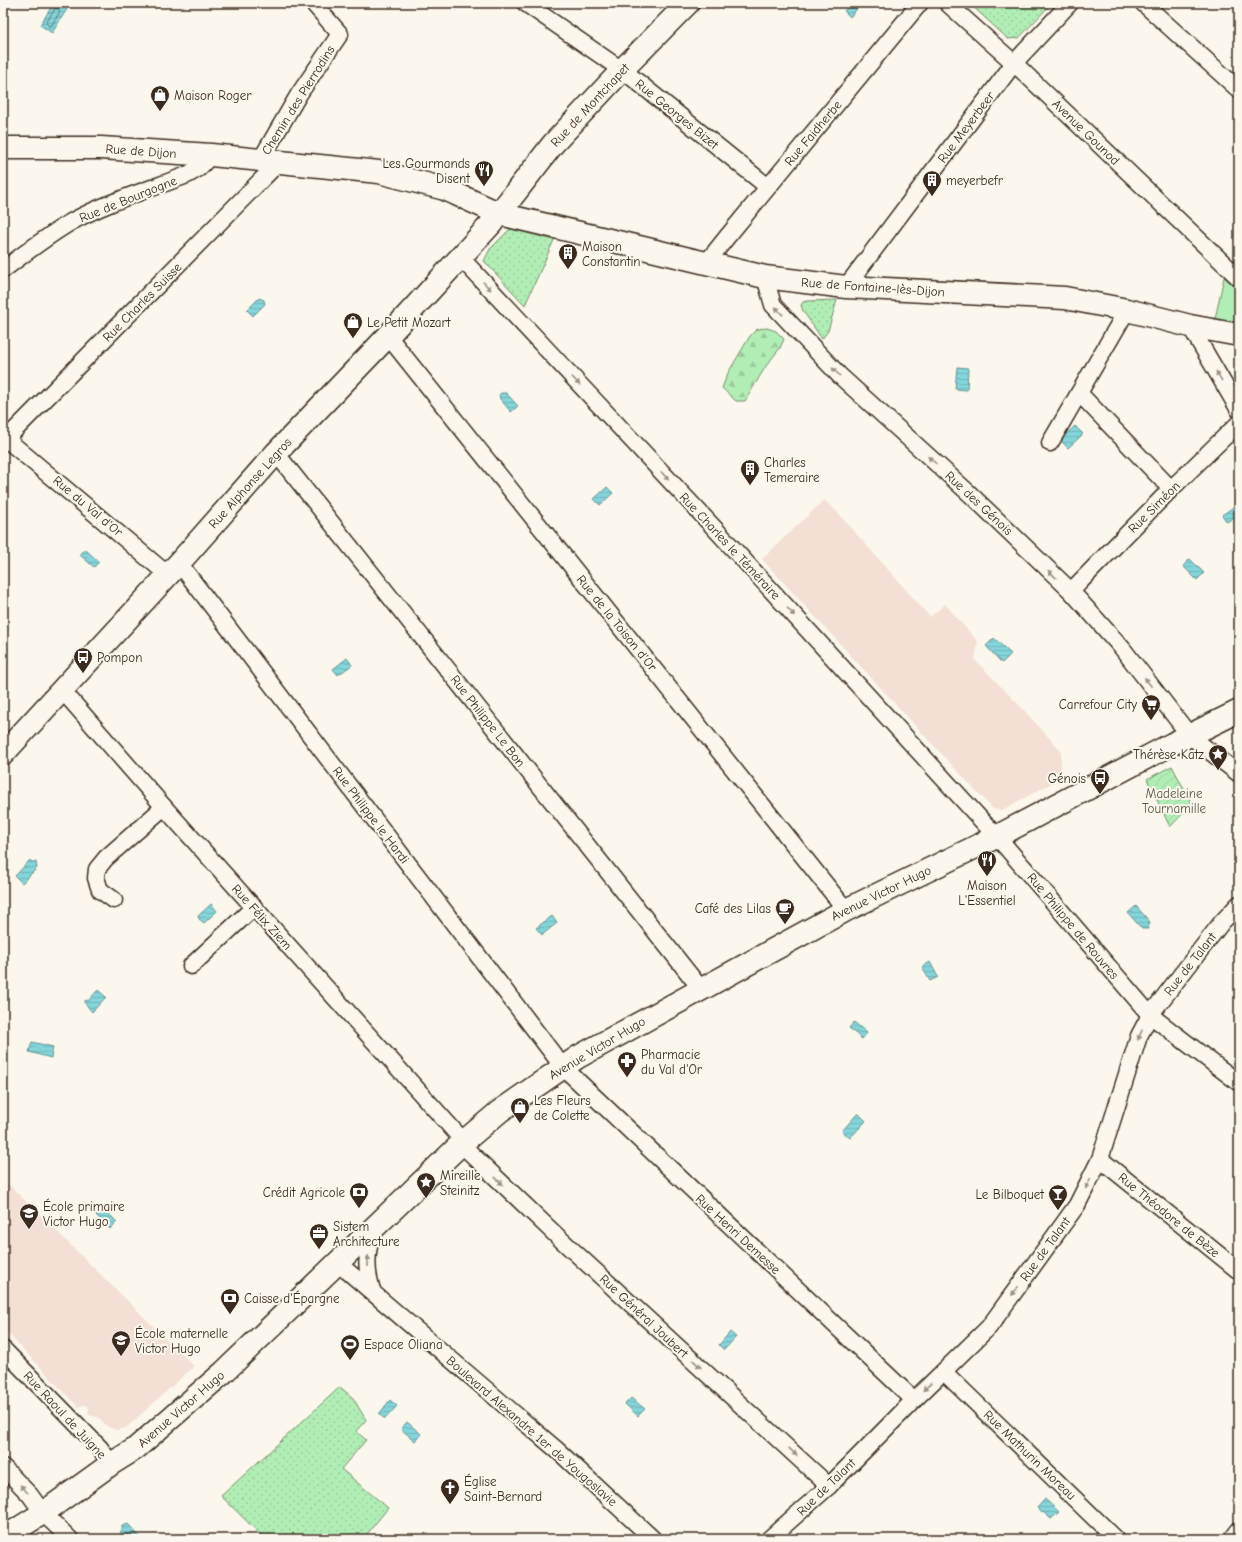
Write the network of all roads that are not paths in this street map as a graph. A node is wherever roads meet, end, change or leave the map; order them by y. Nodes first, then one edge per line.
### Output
1 (312, 3) edge
2 (525, 3) edge
3 (688, 3) edge
4 (920, 3) edge
5 (947, 3) edge
6 (1070, 3) edge
7 (1143, 3) edge
8 (1014, 63) junction
9 (622, 70) junction
10 (1239, 90) edge
11 (3, 148) edge
12 (211, 155) junction
13 (270, 161) junction
14 (768, 187) junction
15 (500, 214) junction
16 (460, 258) junction
17 (1232, 263) edge
18 (709, 264) junction
19 (3, 270) edge
20 (765, 277) junction
21 (1239, 278) edge
22 (846, 288) junction
23 (1128, 310) junction
24 (1190, 326) junction
25 (1239, 334) edge
26 (388, 336) junction
27 (1079, 393) junction
28 (1239, 410) edge
29 (1239, 423) edge
30 (5, 439) edge
31 (1050, 443) dead end
32 (276, 453) junction
33 (1171, 489) junction
34 (174, 569) junction
35 (1071, 591) junction
36 (62, 690) junction
37 (1239, 711) edge
38 (1190, 736) junction
39 (3, 754) edge
40 (1239, 774) edge
41 (164, 807) junction
42 (996, 837) junction
43 (114, 900) dead end
44 (1239, 904) edge
45 (254, 907) junction
46 (846, 910) junction
47 (191, 966) dead end
48 (701, 989) junction
49 (1150, 1015) junction
50 (563, 1067) junction
51 (1239, 1083) edge
52 (461, 1144) junction
53 (1100, 1159) junction
54 (373, 1230) junction
55 (338, 1263) junction
56 (1239, 1271) edge
57 (374, 1293) junction
58 (3, 1349) edge
59 (944, 1372) junction
60 (914, 1400) junction
61 (111, 1464) junction
62 (3, 1467) edge
63 (829, 1486) junction
64 (43, 1513) junction
65 (1239, 1530) edge
66 (3, 1538) edge
67 (70, 1539) edge
68 (653, 1539) edge
69 (769, 1539) edge
70 (1116, 1539) edge
71 (1232, 1539) edge

1 - 13 street, Chemin des Pierrodins
2 - 9 street, Rue Georges Bizet
3 - 9 street, Rue de Montchapet
4 - 14 street, Rue Faidherbe
5 - 8 street, Avenue Gounod
6 - 8 street, Rue Meyerbeer
7 - 10 street
8 - 17 street, Avenue Gounod
8 - 22 street, Rue Meyerbeer
9 - 14 street, Rue Georges Bizet
9 - 15 street, Rue de Montchapet
11 - 12 street, Rue de Dijon
12 - 13 street, Rue de Dijon
12 - 19 street, Rue de Bourgogne
13 - 15 street, Rue de Fontaine-lès-Dijon
13 - 30 street, Rue Charles Suisse
14 - 18 street, Rue Faidherbe
15 - 16 street, Rue Alphonse Legros
15 - 18 street, Rue de Fontaine-lès-Dijon
16 - 26 street, Rue Alphonse Legros
16 -> 42 street, Rue Charles le Téméraire
17 - 21 street, Avenue Gounod
18 - 20 street, Rue de Fontaine-lès-Dijon
20 - 22 street, Rue de Fontaine-lès-Dijon
35 -> 20 street, Rue des Génois
22 - 23 street, Rue de Fontaine-lès-Dijon
23 - 24 street, Rue de Fontaine-lès-Dijon
23 - 27 street
24 - 25 street, Rue de Fontaine-lès-Dijon
28 -> 24 street
26 - 32 street, Rue Alphonse Legros
26 - 46 street, Rue de la Toison d'Or
27 - 31 street
27 - 33 street
29 - 33 street, Rue Siméon
30 - 34 street, Rue du Val d'Or
32 - 34 street, Rue Alphonse Legros
32 - 48 street, Rue Philippe Le Bon
33 - 35 street, Rue Siméon
34 - 36 street, Rue Alphonse Legros
34 - 50 street, Rue Philippe le Hardi
38 -> 35 street, Rue des Génois
36 - 39 street, Rue Alphonse Legros
36 - 41 street, Rue Félix Ziem
37 - 38 street, Avenue Victor Hugo
38 - 40 street, Rue des Génois
38 - 42 street, Avenue Victor Hugo
41 - 43 street
41 - 45 street, Rue Félix Ziem
42 - 46 street, Avenue Victor Hugo
42 - 49 street, Rue Philippe de Rouvres
44 - 49 street, Rue de Talant
45 - 47 street
45 - 52 street, Rue Félix Ziem
46 - 48 street, Avenue Victor Hugo
48 - 50 street, Avenue Victor Hugo
49 - 51 street, Rue Philippe de Rouvres
49 -> 53 street, Rue de Talant
50 - 52 street, Avenue Victor Hugo
50 - 60 street, Rue Henri Demesse
52 - 54 street, Avenue Victor Hugo
52 -> 63 street, Rue Général Joubert
53 - 56 street, Rue Théodore de Bèze
53 -> 59 street, Rue de Talant
54 - 55 street, Avenue Victor Hugo
57 -> 54 street
55 - 57 street, Boulevard Alexandre 1er de Yougoslavie
55 - 61 street, Avenue Victor Hugo
57 - 68 street, Boulevard Alexandre 1er de Yougoslavie
58 - 61 street, Rue Raoul de Juigne
59 -> 60 street, Rue de Talant
59 - 70 street, Rue Mathurin Moreau
60 - 63 street, Rue de Talant
61 - 64 street, Avenue Victor Hugo
64 -> 62 street
63 - 69 street, Rue de Talant
64 - 66 street, Avenue Victor Hugo
64 - 67 street
65 - 71 street

